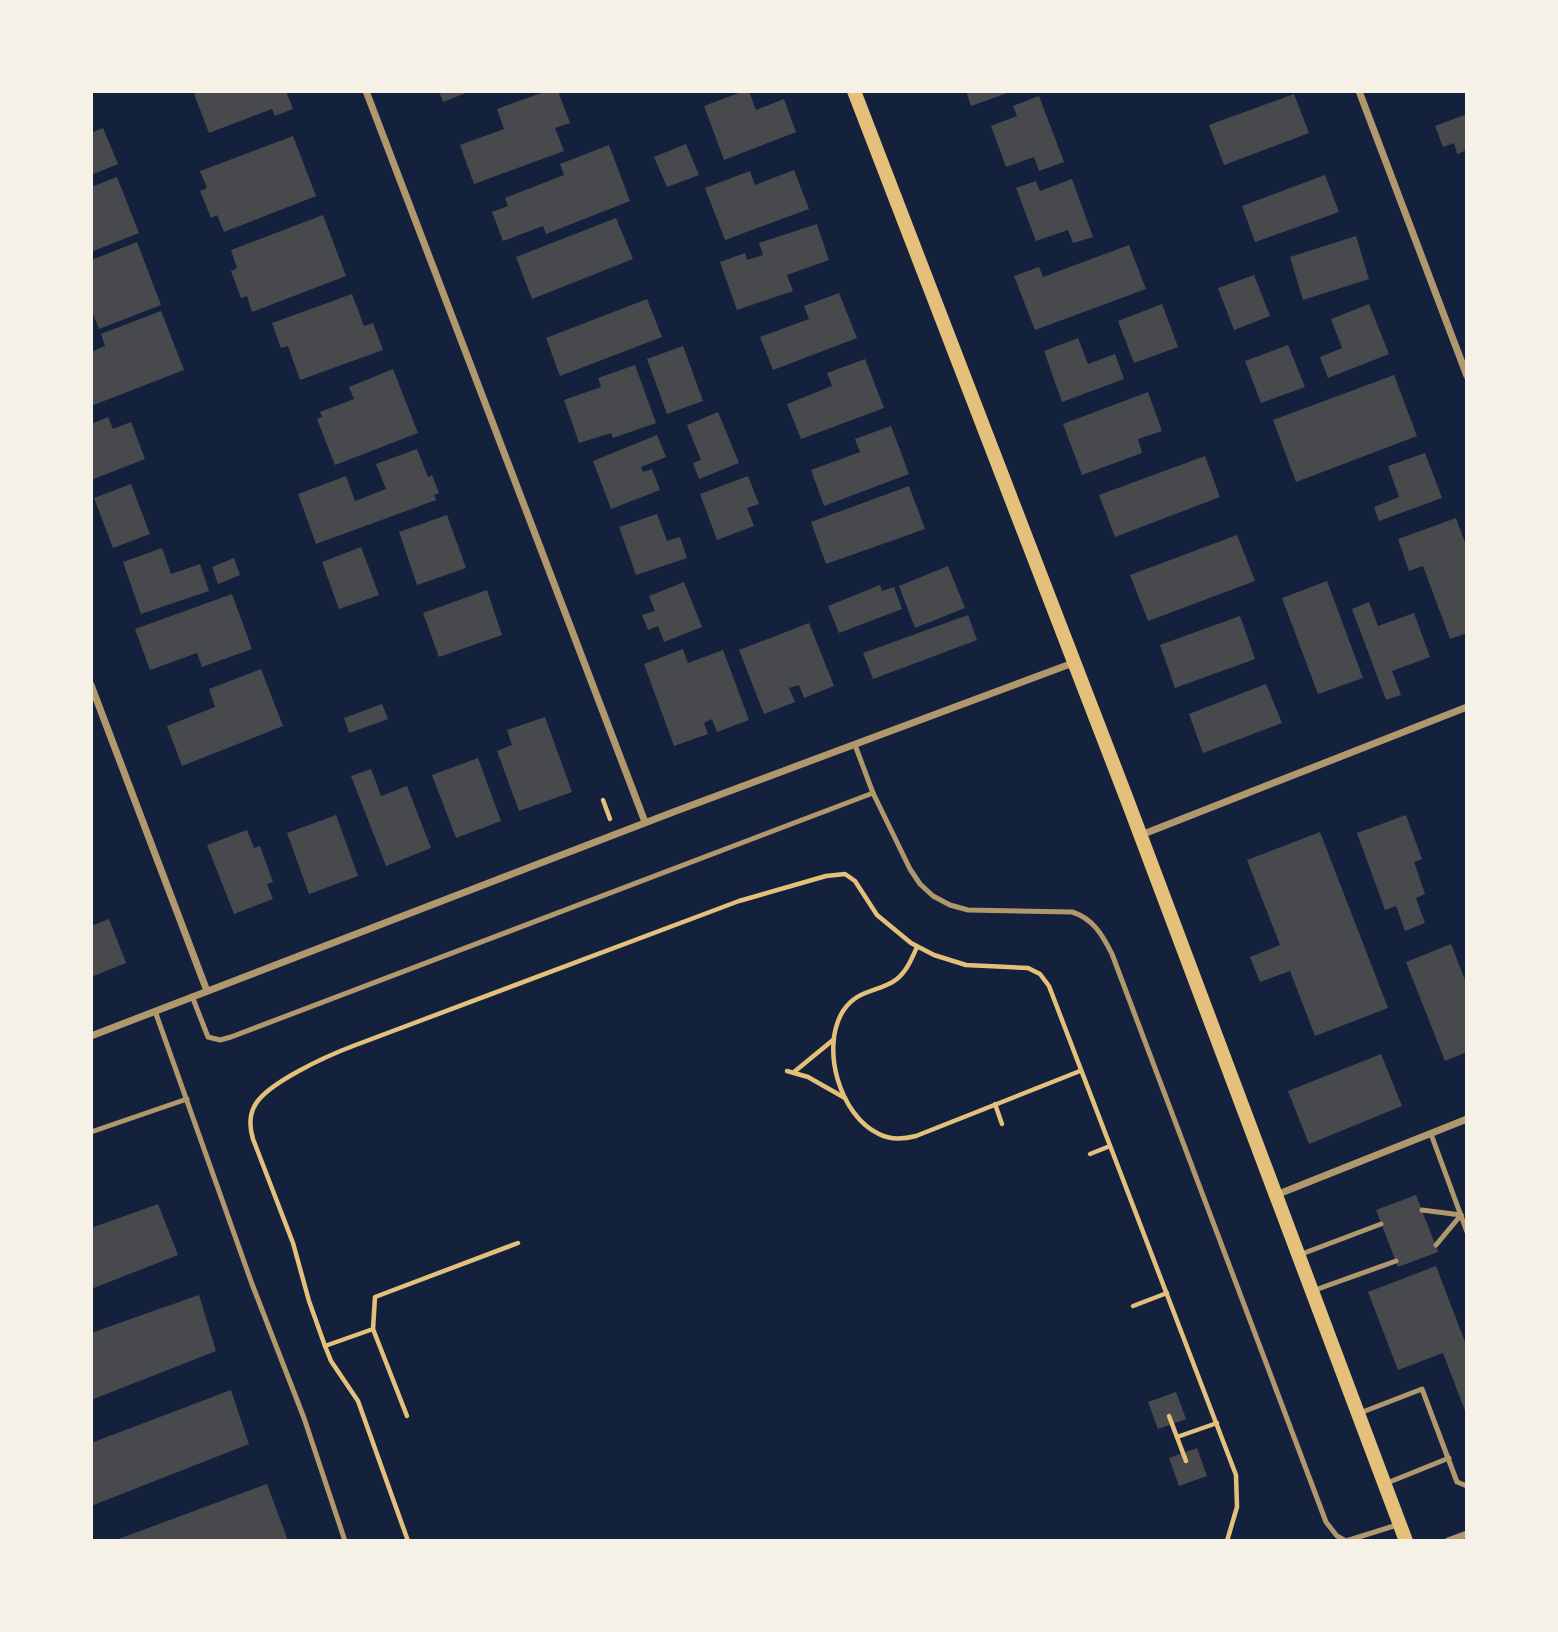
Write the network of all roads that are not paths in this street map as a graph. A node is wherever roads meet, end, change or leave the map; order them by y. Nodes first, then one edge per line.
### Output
1 (366, 91) edge
2 (854, 91) edge
3 (1359, 91) edge
4 (1467, 376) edge
5 (1073, 663) junction
6 (91, 685) edge
7 (1467, 707) edge
8 (855, 745) junction
9 (873, 793) junction
10 (645, 822) junction
11 (1140, 835) junction
12 (207, 991) junction
13 (192, 996) junction
14 (155, 1011) junction
15 (91, 1035) edge
16 (187, 1099) junction
17 (1467, 1119) edge
18 (91, 1132) edge
19 (1431, 1134) junction
20 (1276, 1195) junction
21 (1422, 1210) dead end
22 (1461, 1215) junction
23 (1381, 1224) dead end
24 (1467, 1232) edge
25 (1436, 1245) dead end
26 (1299, 1256) junction
27 (1396, 1261) dead end
28 (1312, 1292) junction
29 (1358, 1413) junction
30 (1449, 1458) junction
31 (1385, 1484) junction
32 (1467, 1486) edge
33 (1400, 1524) junction
34 (1467, 1534) edge
35 (345, 1541) edge
36 (1406, 1541) edge
37 (1448, 1541) edge

1 - 10 street
2 - 5 main road
3 - 4 street
5 - 8 street
5 - 11 main road
6 - 12 street
7 - 11 street
8 - 9 lane
8 - 10 street
9 - 13 lane
9 - 33 lane
10 - 12 street
11 - 20 main road
12 - 13 street
13 - 14 street
14 - 15 street
14 - 16 lane
16 - 18 lane
16 - 35 lane
17 - 19 street
19 - 20 street
19 - 22 lane
20 - 26 main road
21 - 22 lane
22 - 24 lane
22 - 25 lane
23 - 26 lane
26 - 28 main road
27 - 28 lane
28 - 29 main road
29 - 30 lane
29 - 31 main road
30 - 31 lane
30 - 32 lane
31 - 33 main road
33 - 36 main road
34 - 37 street

